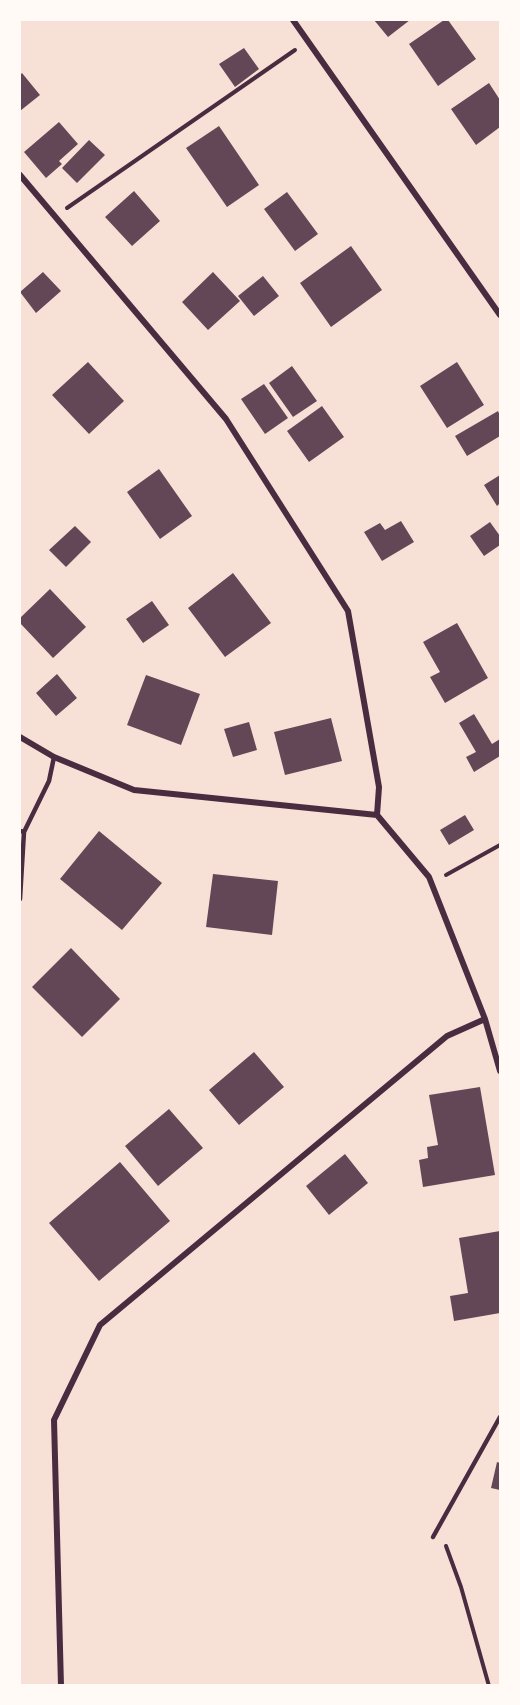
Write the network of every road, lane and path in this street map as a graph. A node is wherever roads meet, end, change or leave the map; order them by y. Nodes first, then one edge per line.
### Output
1 (293, 20) edge
2 (308, 41) junction
3 (20, 175) edge
4 (56, 216) junction
5 (501, 315) edge
6 (20, 737) edge
7 (54, 758) junction
8 (377, 815) junction
9 (22, 831) edge
10 (501, 845) edge
11 (431, 884) junction
12 (20, 899) edge
13 (485, 1019) junction
14 (501, 1071) edge
15 (501, 1417) edge
16 (438, 1527) junction
17 (433, 1537) dead end
18 (61, 1686) edge
19 (489, 1686) edge

1 - 2 street
2 - 4 path
2 - 5 street
3 - 4 street
4 - 8 street
6 - 7 street
7 - 8 street
7 - 9 lane
8 - 11 street
9 - 12 lane
10 - 11 path
11 - 13 street
13 - 14 street
13 - 18 street
15 - 16 lane
16 - 17 lane
16 - 19 path

